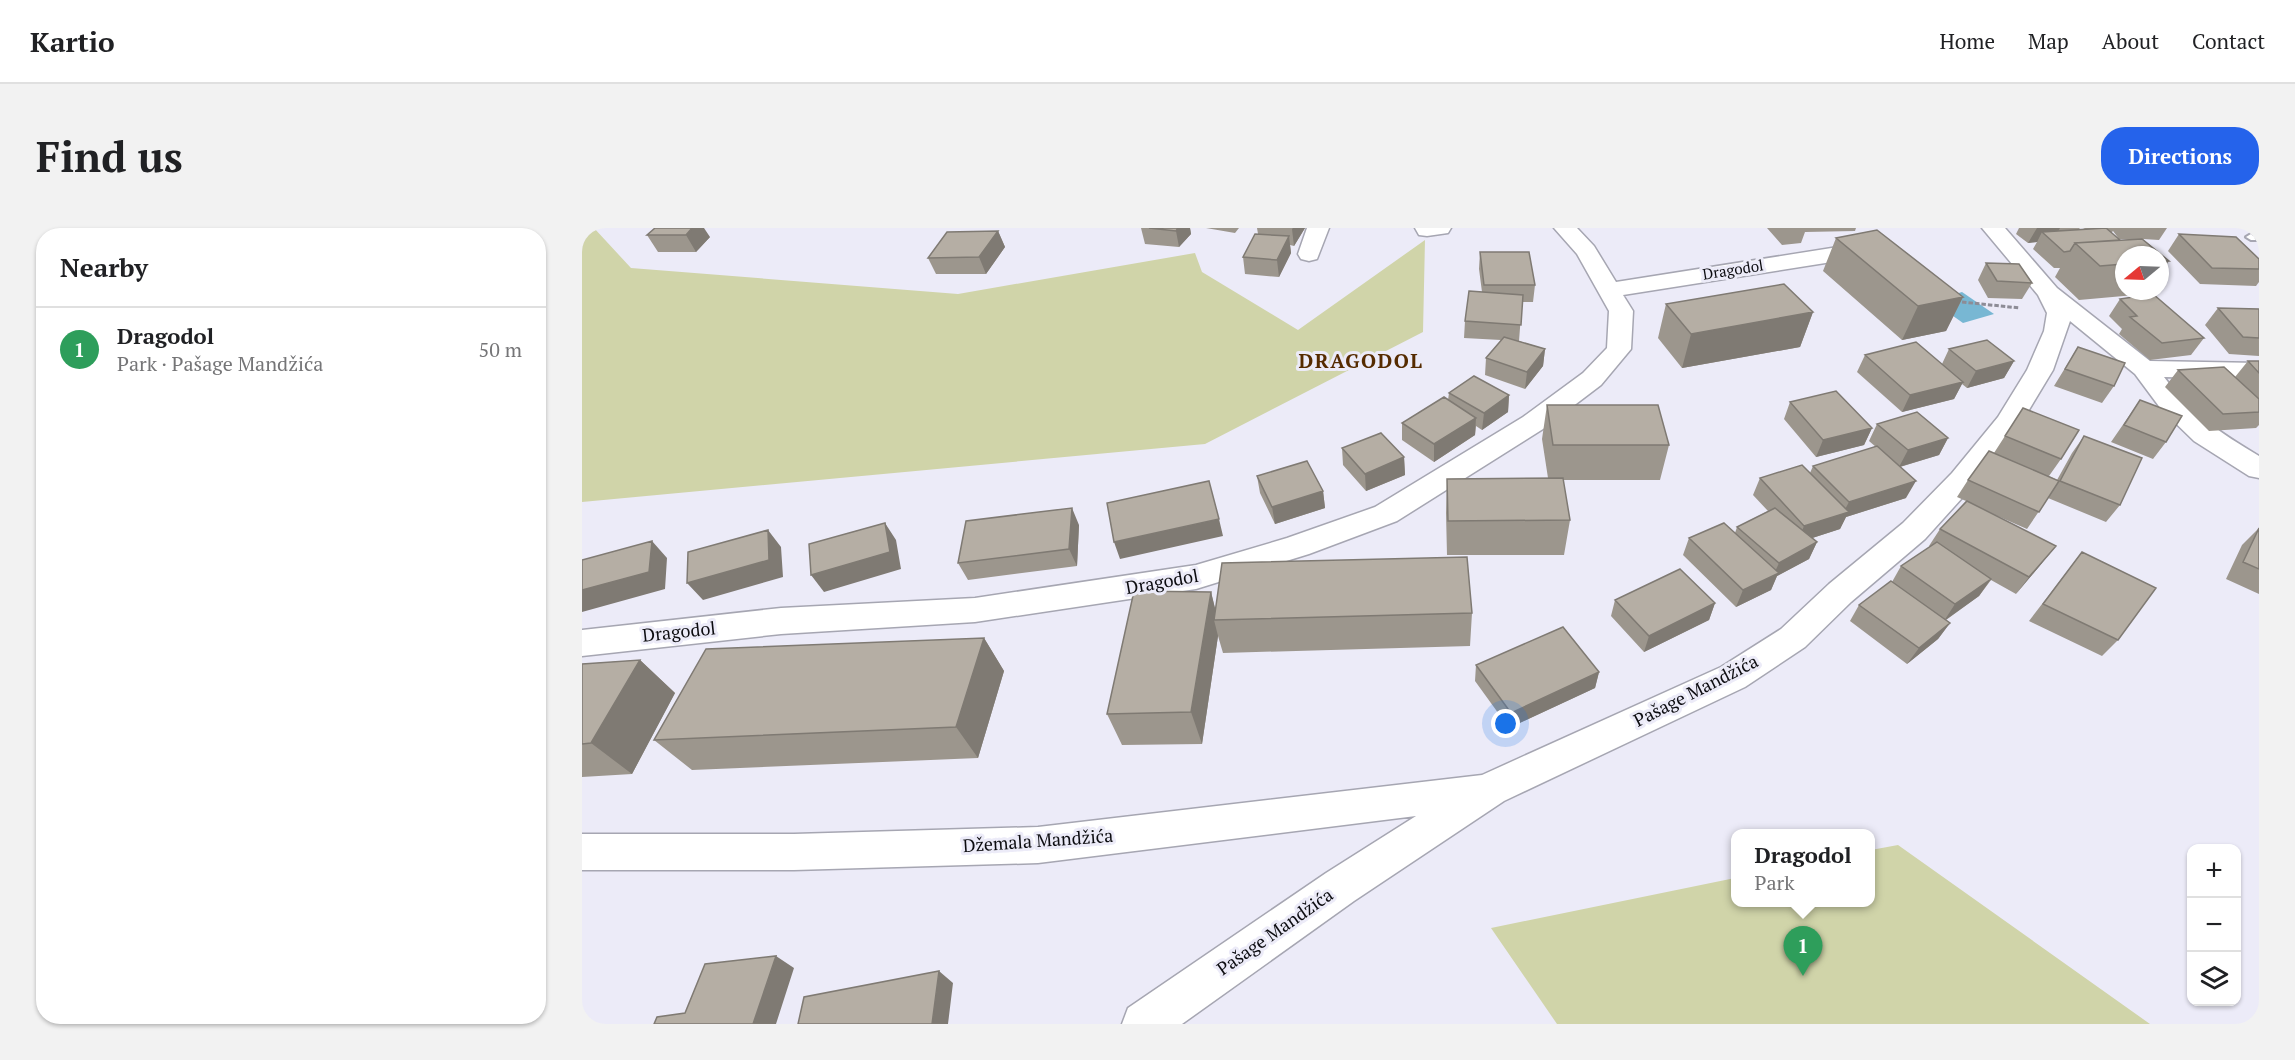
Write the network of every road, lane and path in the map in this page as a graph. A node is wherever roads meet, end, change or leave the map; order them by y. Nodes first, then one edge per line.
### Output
1 (1318, 228) edge
2 (1426, 228) edge
3 (1440, 228) edge
4 (1566, 228) edge
5 (1993, 228) edge
6 (1857, 251) edge
7 (1309, 254) dead end
8 (1609, 290) junction
9 (1962, 302) dead end
10 (2054, 303) junction
11 (2144, 369) junction
12 (2259, 371) edge
13 (2259, 469) edge
14 (582, 643) edge
15 (1491, 789) junction
16 (582, 852) edge
17 (1144, 1024) edge

1 - 7 street
2 - 3 street
4 - 8 street, Dragodol
5 - 10 street
6 - 8 street, Dragodol
8 - 14 street, Dragodol
9 - 10 path
10 - 11 street
10 - 15 street, Pašage Mandžića
11 - 12 street
11 - 13 street
15 - 16 street, Džemala Mandžića
15 - 17 street, Pašage Mandžića

